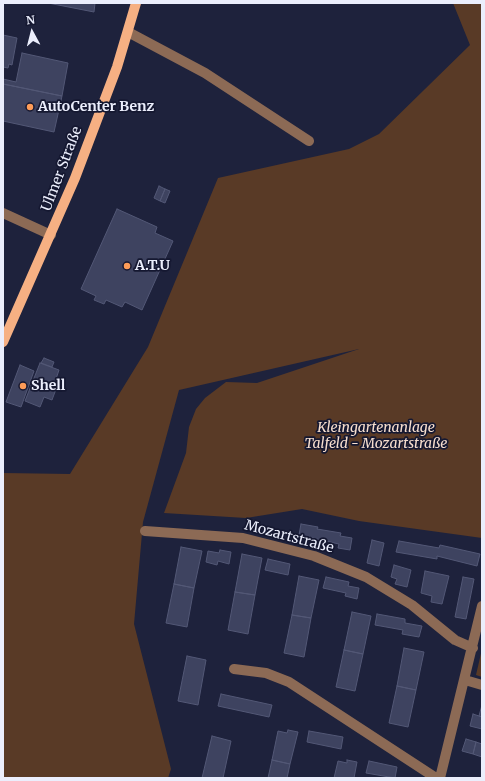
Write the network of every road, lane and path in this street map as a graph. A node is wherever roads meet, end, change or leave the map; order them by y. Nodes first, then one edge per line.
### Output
1 (136, 3) edge
2 (128, 32) junction
3 (309, 140) dead end
4 (3, 213) edge
5 (51, 235) junction
6 (3, 342) edge
7 (145, 531) dead end
8 (482, 606) edge
9 (473, 648) junction
10 (234, 669) dead end
11 (465, 680) junction
12 (482, 685) edge
13 (436, 778) edge
14 (440, 778) edge

1 - 2 main road, Ulmer Straße
2 - 3 street
2 - 5 main road, Ulmer Straße
4 - 5 street
5 - 6 main road, Ulmer Straße
7 - 9 street, Mozartstraße
8 - 9 street
9 - 11 street
10 - 13 street
11 - 12 street
11 - 14 street

